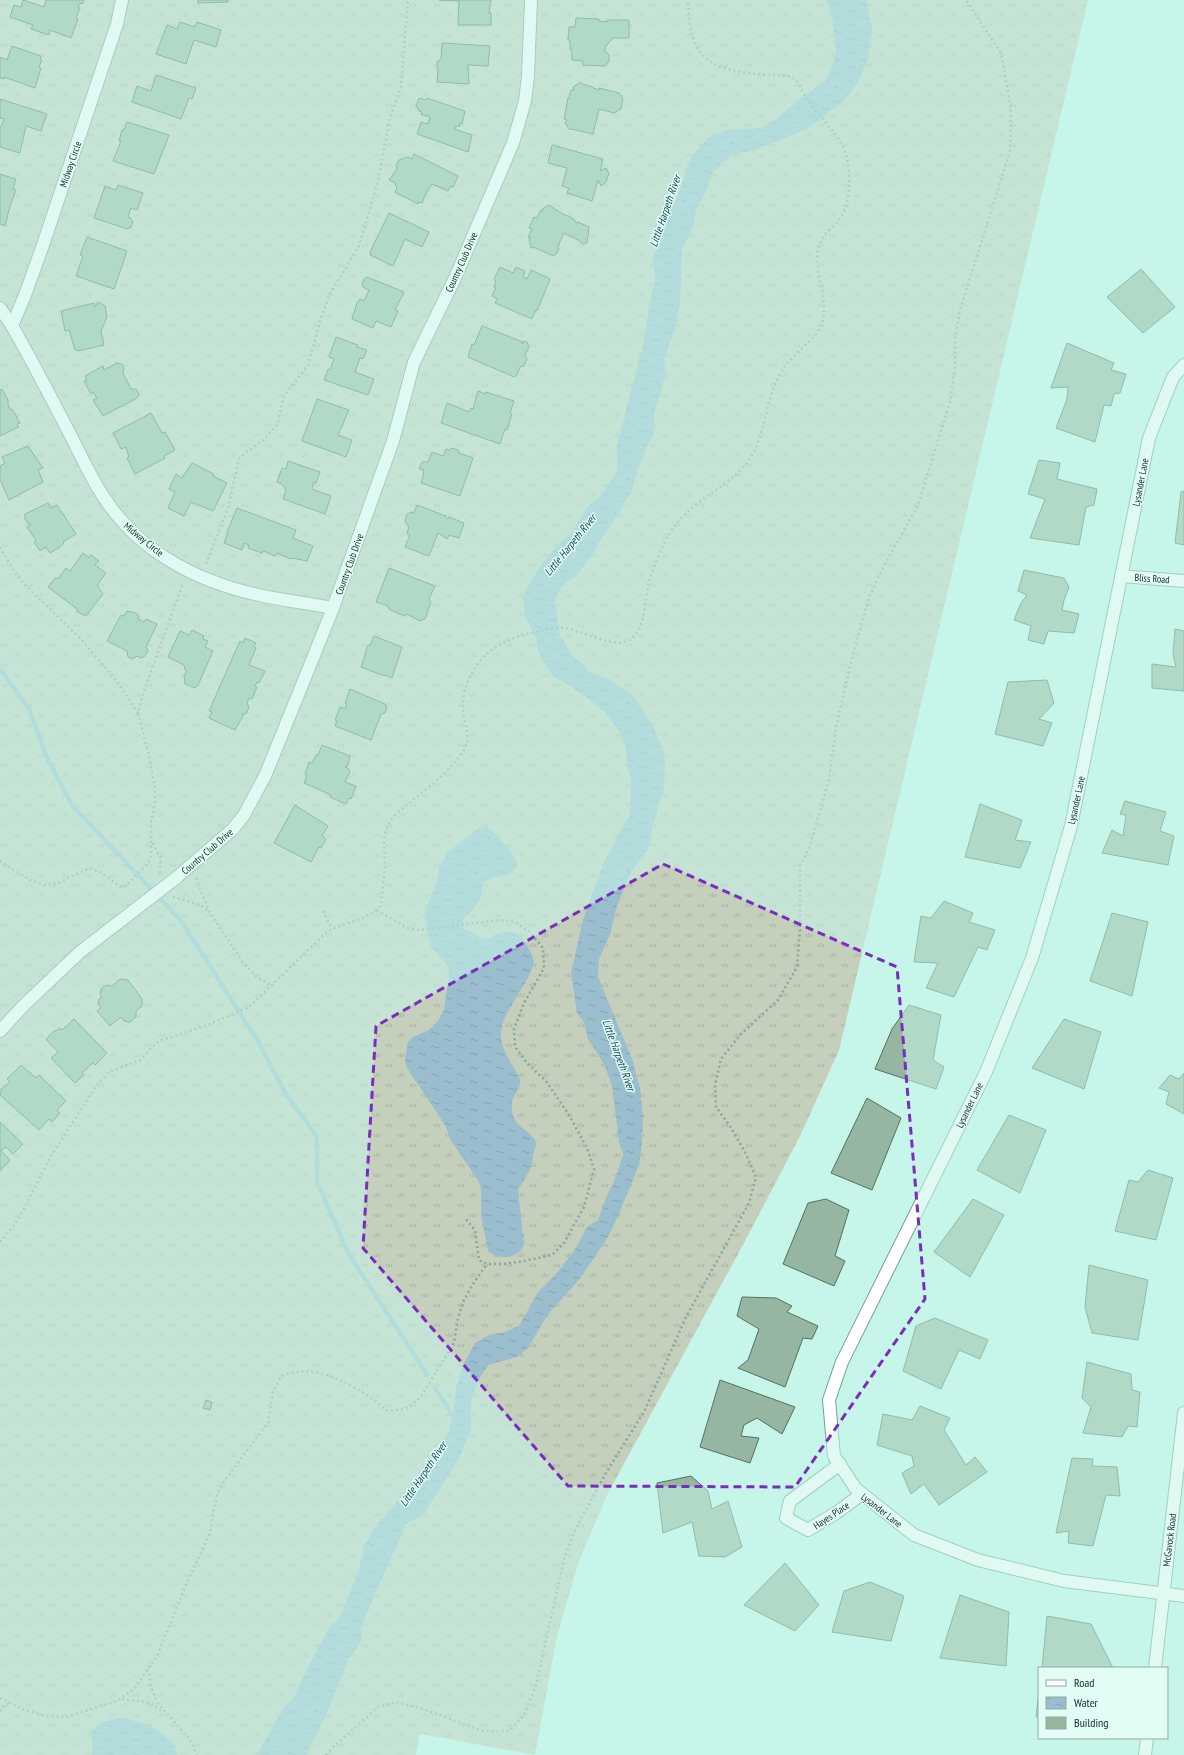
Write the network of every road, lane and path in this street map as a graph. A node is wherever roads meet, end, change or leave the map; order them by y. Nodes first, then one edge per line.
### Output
1 (122, 0) edge
2 (408, 0) edge
3 (531, 0) edge
4 (688, 0) edge
5 (966, 0) edge
6 (0, 308) edge
7 (12, 326) junction
8 (1184, 365) edge
9 (0, 548) edge
10 (204, 568) dead end
11 (1120, 576) junction
12 (185, 580) dead end
13 (1184, 581) edge
14 (333, 608) junction
15 (138, 713) junction
16 (152, 842) junction
17 (0, 861) edge
18 (191, 866) junction
19 (159, 877) dead end
20 (173, 897) dead end
21 (322, 910) dead end
22 (377, 910) junction
23 (209, 911) junction
24 (332, 928) junction
25 (271, 985) junction
26 (0, 1031) edge
27 (465, 1218) dead end
28 (0, 1242) edge
29 (487, 1264) junction
30 (1184, 1413) edge
31 (840, 1464) junction
32 (862, 1494) junction
33 (1163, 1594) junction
34 (1184, 1596) edge
35 (1155, 1667) edge
36 (148, 1669) junction
37 (0, 1698) edge
38 (122, 1699) junction
39 (8, 1703) junction
40 (0, 1711) edge
41 (166, 1713) junction
42 (1147, 1739) edge
43 (197, 1755) edge
44 (326, 1755) edge
45 (1145, 1755) edge

1 - 7 street, Midway Circle
2 - 10 path
3 - 14 street, Country Club Drive
4 - 22 path
5 - 44 path
6 - 7 street, Midway Circle
7 - 14 street, Midway Circle
8 - 11 street, Lysander Lane
9 - 15 path
11 - 13 street, Bliss Road
11 - 31 street, Lysander Lane
12 - 15 path
14 - 18 street, Country Club Drive
15 - 16 path
16 - 17 path
16 - 19 path
18 - 23 path
18 - 26 street, Country Club Drive, bridge
20 - 23 path
21 - 24 path
22 - 24 path
22 - 29 path
23 - 25 path
24 - 25 path
25 - 28 path
27 - 29 path
29 - 36 path
30 - 33 street, McGavock Road
31 - 32 street, Lysander Lane
31 - 32 street, Hayes Place
32 - 33 street, Lysander Lane
33 - 34 street, Lysander Lane
33 - 35 street, McGavock Road
36 - 38 path
36 - 41 path
37 - 39 path
38 - 39 path
38 - 41 path
39 - 40 path
41 - 43 path
42 - 45 street

